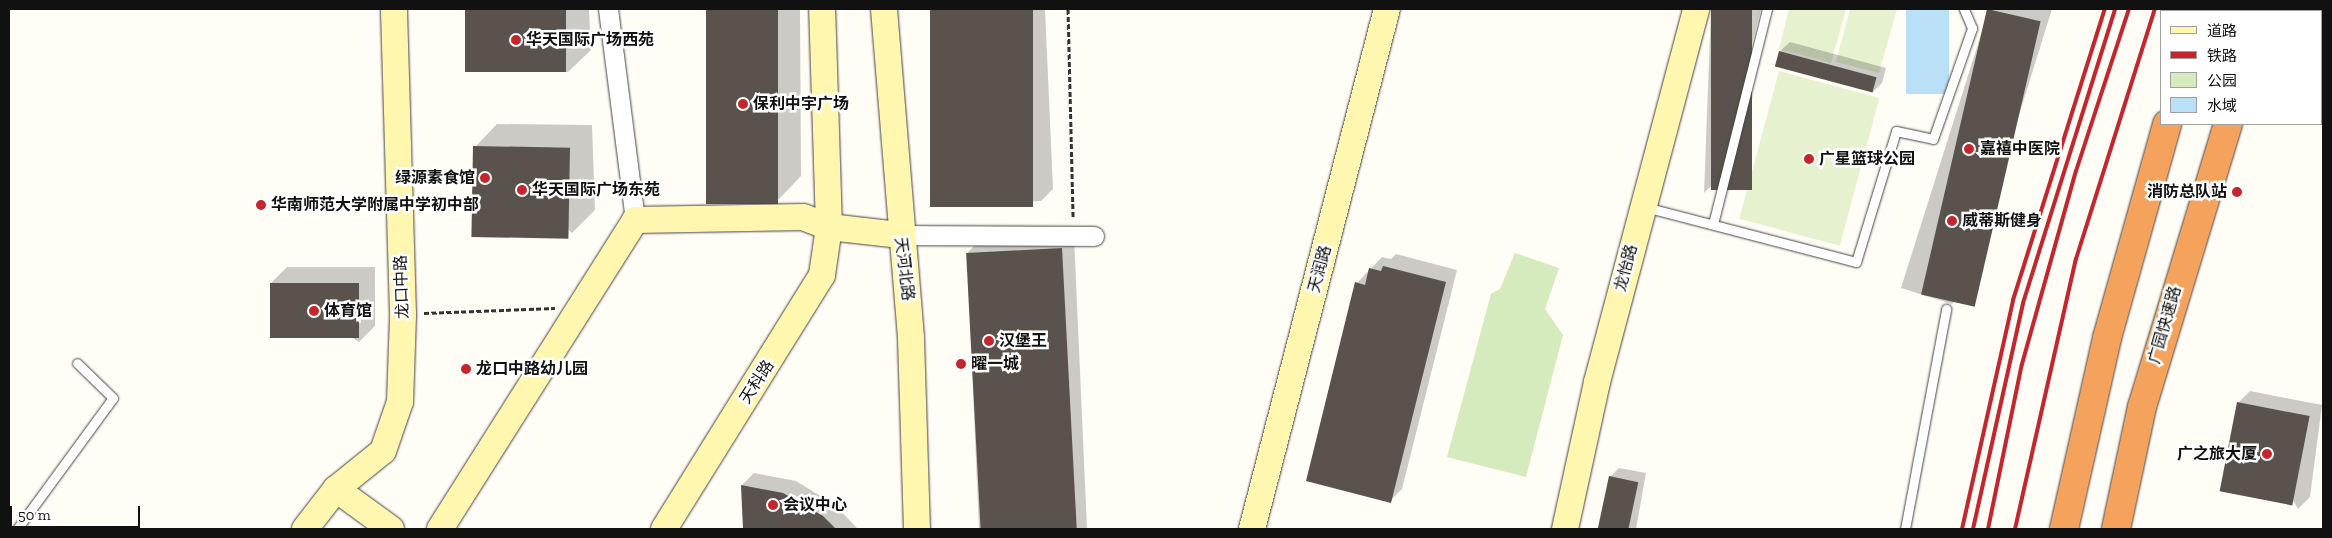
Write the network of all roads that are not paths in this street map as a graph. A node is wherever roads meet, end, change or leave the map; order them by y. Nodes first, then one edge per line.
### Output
1 (394, 9) edge
2 (608, 9) edge
3 (822, 9) edge
4 (884, 9) edge
5 (1387, 9) edge
6 (1696, 9) edge
7 (1767, 9) edge
8 (1964, 9) edge
9 (2167, 125) edge
10 (2228, 125) edge
11 (1642, 206) junction
12 (635, 220) junction
13 (1712, 224) junction
14 (829, 227) junction
15 (899, 235) junction
16 (1094, 236) dead end
17 (1946, 309) dead end
18 (76, 363) dead end
19 (336, 489) junction
20 (17, 529) edge
21 (305, 529) edge
22 (391, 529) edge
23 (440, 529) edge
24 (664, 529) edge
25 (918, 529) edge
26 (1252, 529) edge
27 (1564, 529) edge
28 (1905, 529) edge
29 (2064, 529) edge
30 (2116, 529) edge

1 - 19 street, 龙口中路
2 - 12 street
3 - 14 street
4 - 15 street, 天河北路
5 - 26 street, 天润路
6 - 11 street, 龙怡路
7 - 13 lane
8 - 13 lane
9 - 29 highway
10 - 30 highway, 广园快速路
11 - 13 lane
11 - 27 street, 龙怡路
12 - 14 street
12 - 23 street
14 - 15 street
14 - 24 street, 天科路
15 - 16 street
15 - 25 street, 天河北路
17 - 28 lane
18 - 20 lane
19 - 21 street, 龙口中路
19 - 22 street

